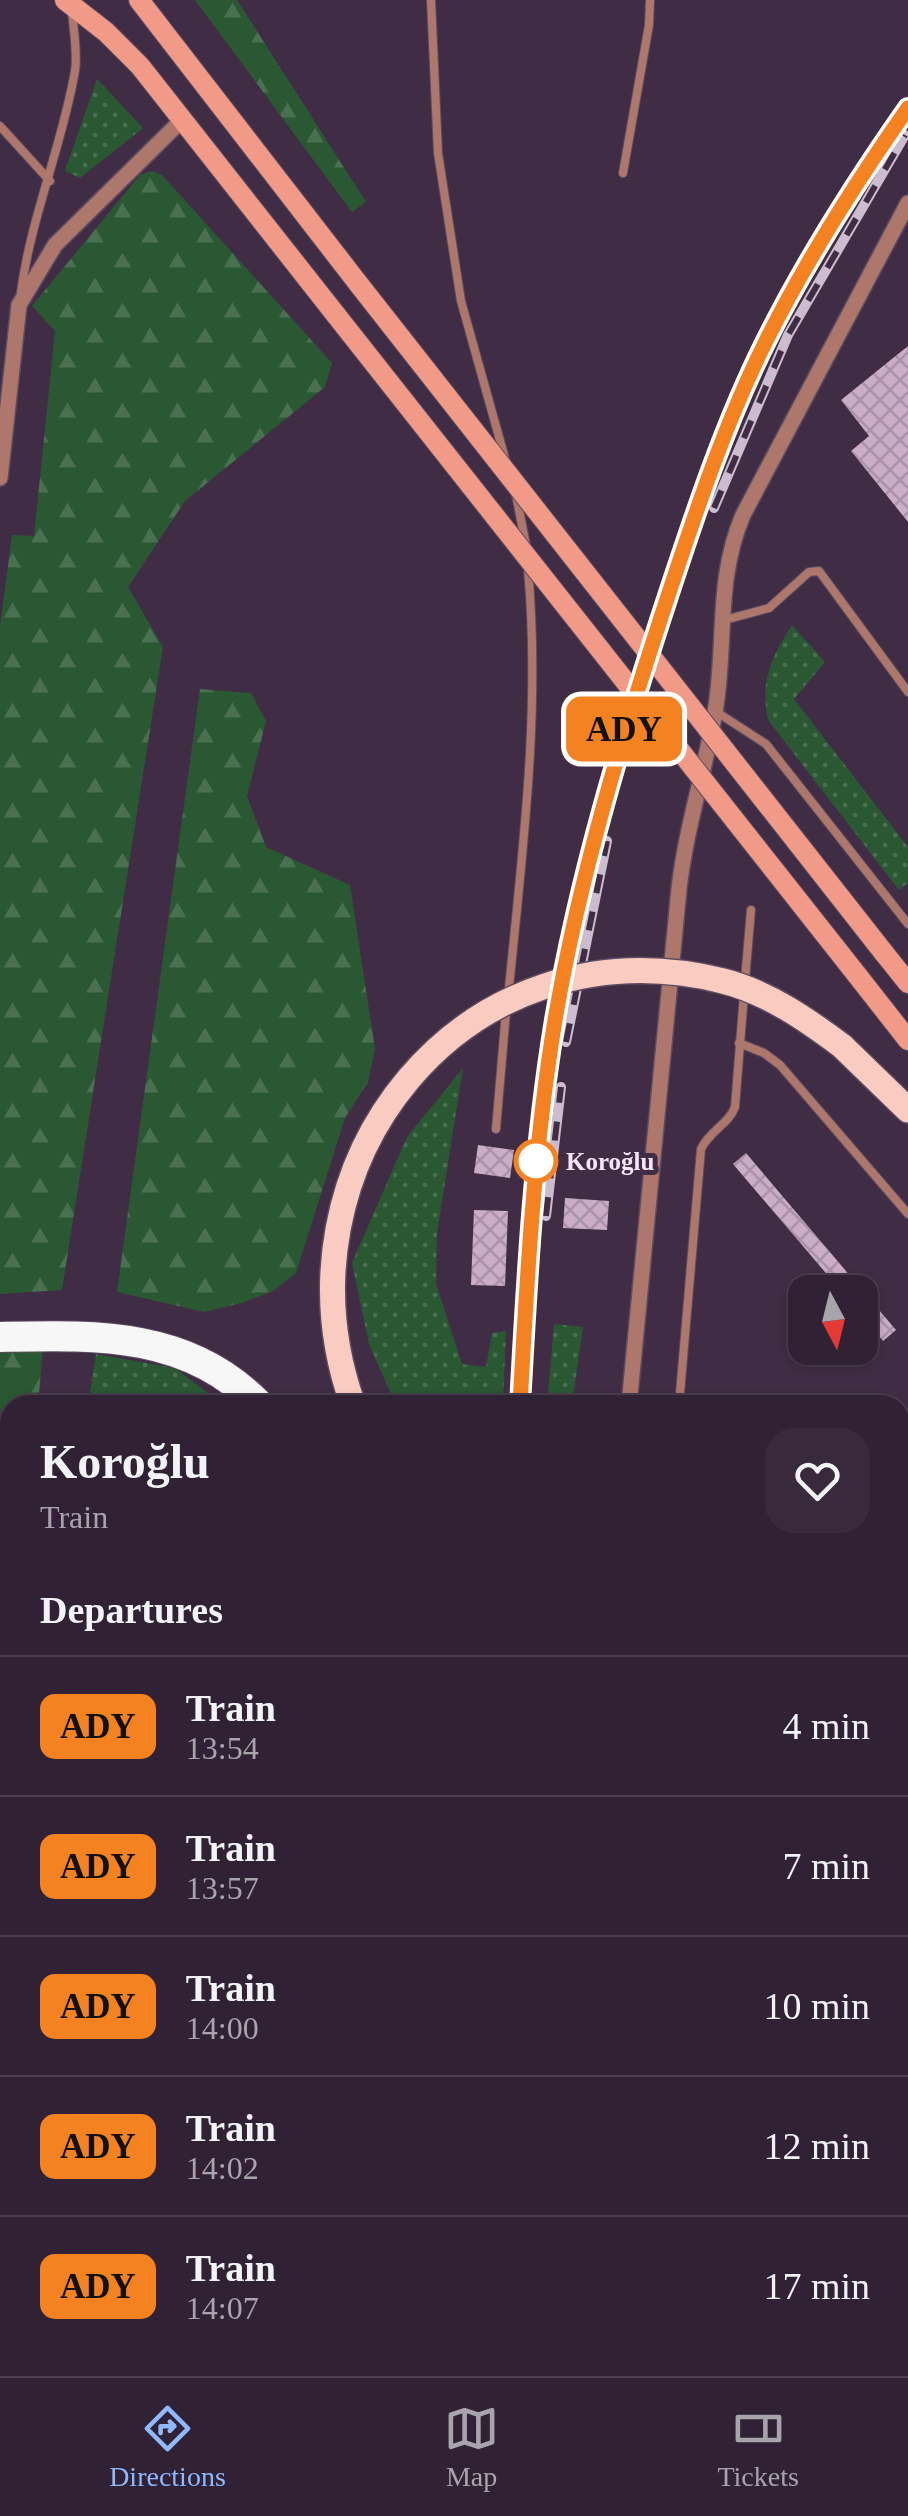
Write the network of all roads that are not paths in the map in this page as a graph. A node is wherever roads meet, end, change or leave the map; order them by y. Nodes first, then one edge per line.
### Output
1 (139, 0) edge
2 (431, 0) edge
3 (650, 0) edge
4 (68, 2) edge
5 (183, 119) junction
6 (0, 126) edge
7 (623, 173) dead end
8 (50, 181) junction
9 (908, 203) edge
10 (19, 306) junction
11 (5, 388) edge
12 (0, 478) edge
13 (721, 621) junction
14 (908, 692) edge
15 (715, 712) junction
16 (751, 910) dead end
17 (908, 924) edge
18 (908, 984) edge
19 (908, 1040) edge
20 (739, 1044) junction
21 (908, 1110) edge
22 (496, 1129) dead end
23 (908, 1214) edge
24 (0, 1336) edge
25 (247, 1395) edge
26 (350, 1395) edge
27 (630, 1395) edge
28 (680, 1395) edge

1 - 18 main road, bridge
2 - 22 lane
3 - 7 lane
4 - 5 main road
4 - 8 lane
5 - 10 street
5 - 19 main road, bridge
6 - 8 lane
8 - 10 lane
9 - 13 street
10 - 11 street
11 - 12 street
13 - 14 lane
13 - 15 street
15 - 17 lane
15 - 27 street
16 - 20 lane
20 - 23 lane
20 - 28 lane
21 - 26 main road, bridge
24 - 25 highway

